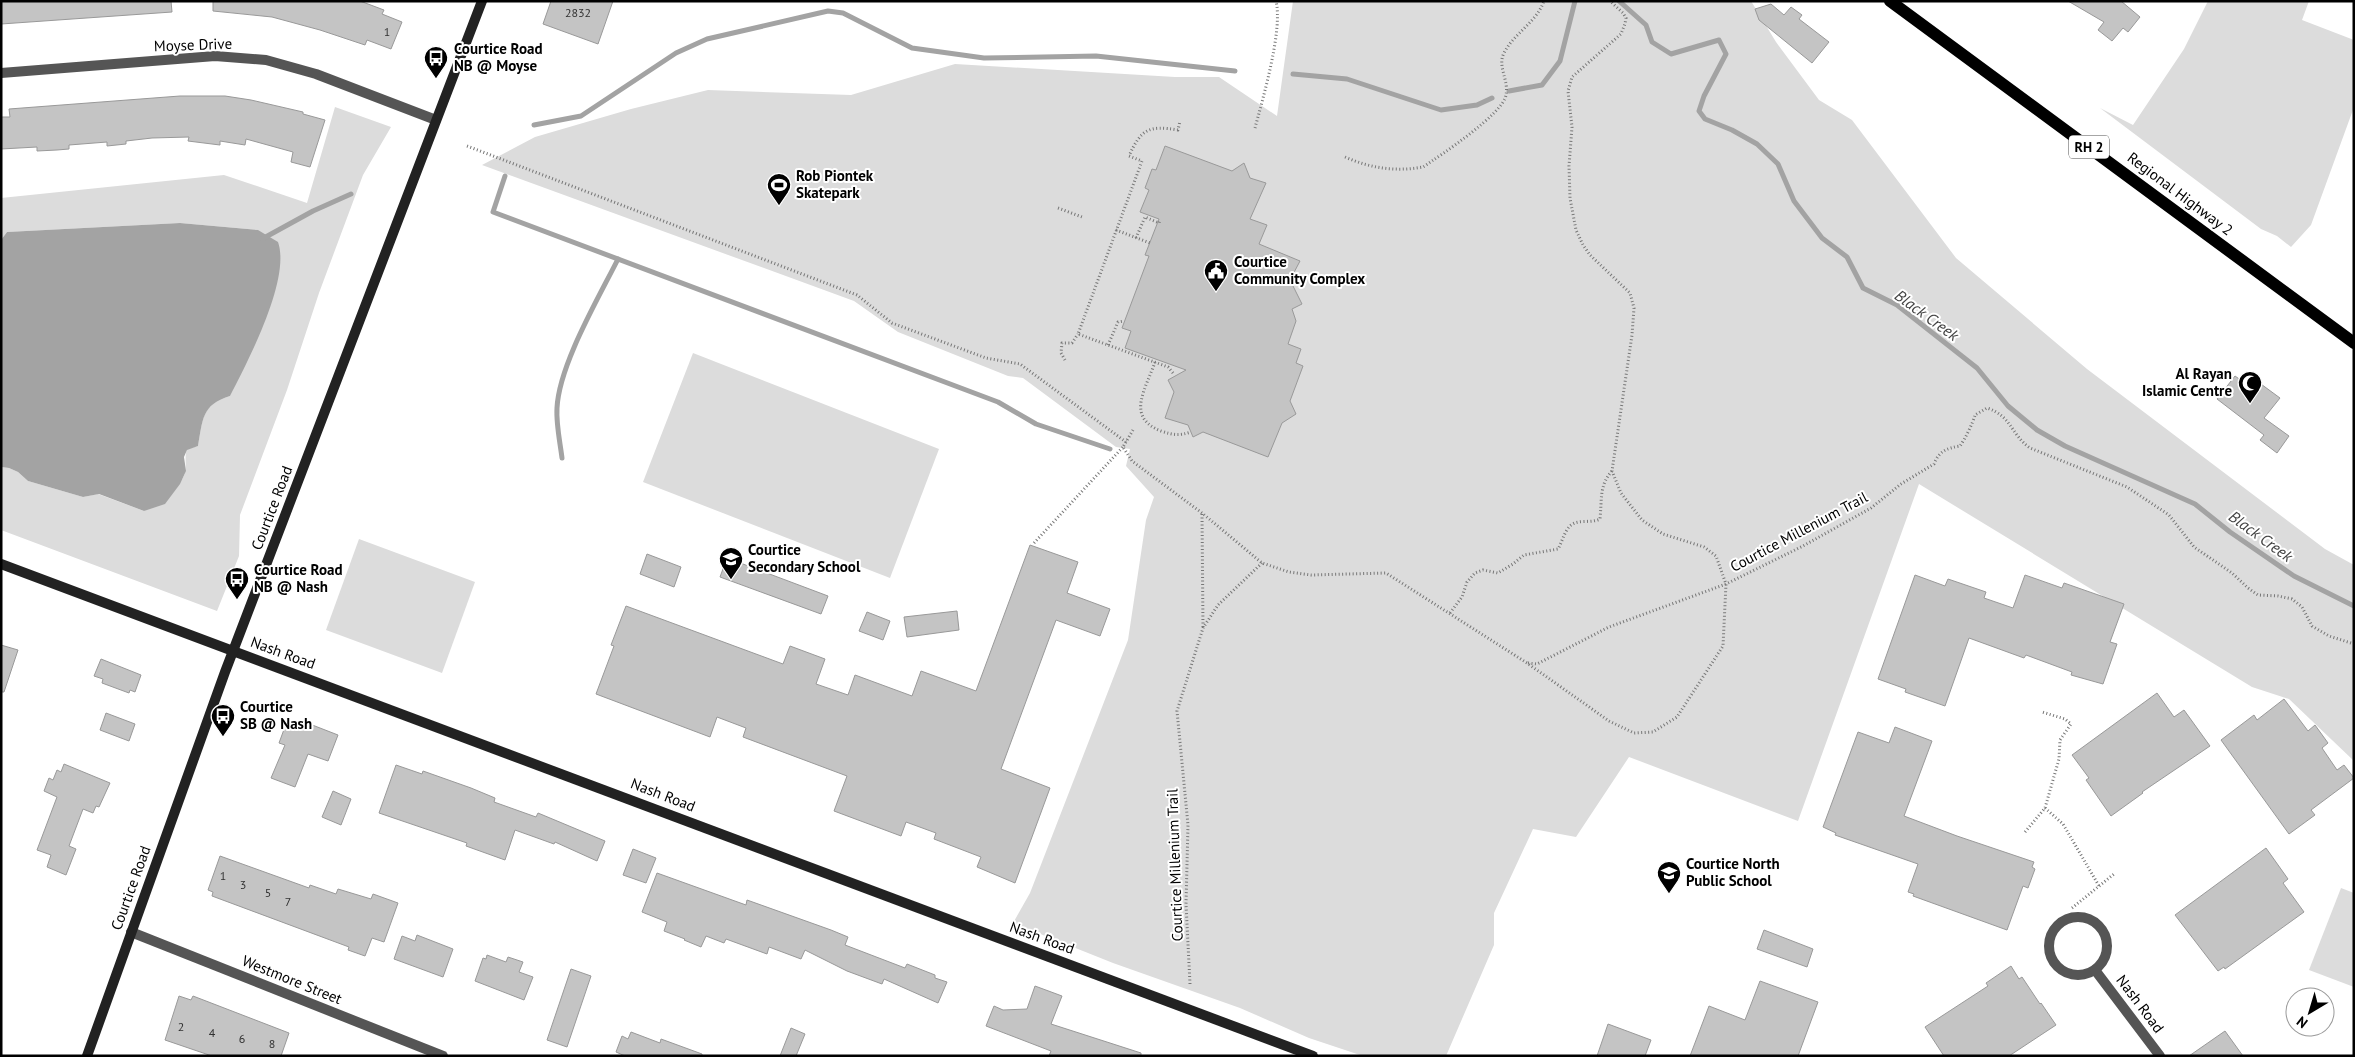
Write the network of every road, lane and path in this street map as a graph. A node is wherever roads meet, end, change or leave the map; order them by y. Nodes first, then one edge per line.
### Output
1 (482, 1) edge
2 (1276, 1) edge
3 (1544, 1) edge
4 (1610, 1) edge
5 (1890, 1) edge
6 (1, 73) edge
7 (436, 120) junction
8 (1180, 121) dead end
9 (1255, 128) dead end
10 (467, 146) dead end
11 (1345, 157) dead end
12 (1058, 208) dead end
13 (1082, 217) dead end
14 (1160, 220) dead end
15 (1116, 230) junction
16 (1136, 238) junction
17 (1150, 243) dead end
18 (1124, 321) dead end
19 (1078, 334) junction
20 (2354, 343) edge
21 (1108, 345) junction
22 (1065, 360) dead end
23 (1155, 362) junction
24 (1173, 373) dead end
25 (1133, 430) dead end
26 (1191, 432) dead end
27 (1126, 442) junction
28 (1123, 447) junction
29 (1612, 470) junction
30 (1202, 513) junction
31 (1034, 543) dead end
32 (1262, 563) junction
33 (1, 564) edge
34 (1726, 584) junction
35 (1450, 613) junction
36 (1203, 628) junction
37 (2354, 644) edge
38 (235, 650) junction
39 (1527, 663) junction
40 (2042, 712) dead end
41 (2045, 808) junction
42 (2024, 832) dead end
43 (2114, 874) dead end
44 (2099, 886) junction
45 (2072, 908) dead end
46 (131, 932) junction
47 (2095, 970) junction
48 (1190, 984) dead end
49 (87, 1056) edge
50 (442, 1056) edge
51 (1313, 1056) edge
52 (2160, 1056) edge

1 - 7 street, Courtice Road
2 - 9 path
3 - 11 path
4 - 29 path, Courtice Millenium Trail
5 - 20 main road, Regional Highway 2 / RH 2
6 - 7 street, Moyse Drive
7 - 38 street, Courtice Road
8 - 15 path
10 - 27 path
12 - 13 path
14 - 16 path
15 - 16 path
15 - 19 path
16 - 17 path
18 - 21 path
19 - 21 path
19 - 22 path
21 - 23 path
23 - 24 path
23 - 26 path
25 - 27 path
27 - 28 path
28 - 30 path
28 - 31 path
29 - 34 path, Courtice Millenium Trail
29 - 35 path
30 - 32 path
30 - 36 path
32 - 35 path
32 - 36 path, Courtice Millenium Trail
33 - 38 street, Nash Road
34 - 37 path, Courtice Millenium Trail
34 - 39 path, Courtice Millenium Trail
34 - 39 path
35 - 39 path
36 - 48 path, Courtice Millenium Trail
38 - 46 street, Courtice Road
38 - 51 street, Nash Road
40 - 41 path
41 - 42 path
41 - 44 path
43 - 44 path
44 - 45 path
46 - 49 street, Courtice Road
46 - 50 street, Westmore Street
47 - 47 street, Nash Road
47 - 52 street, Nash Road

